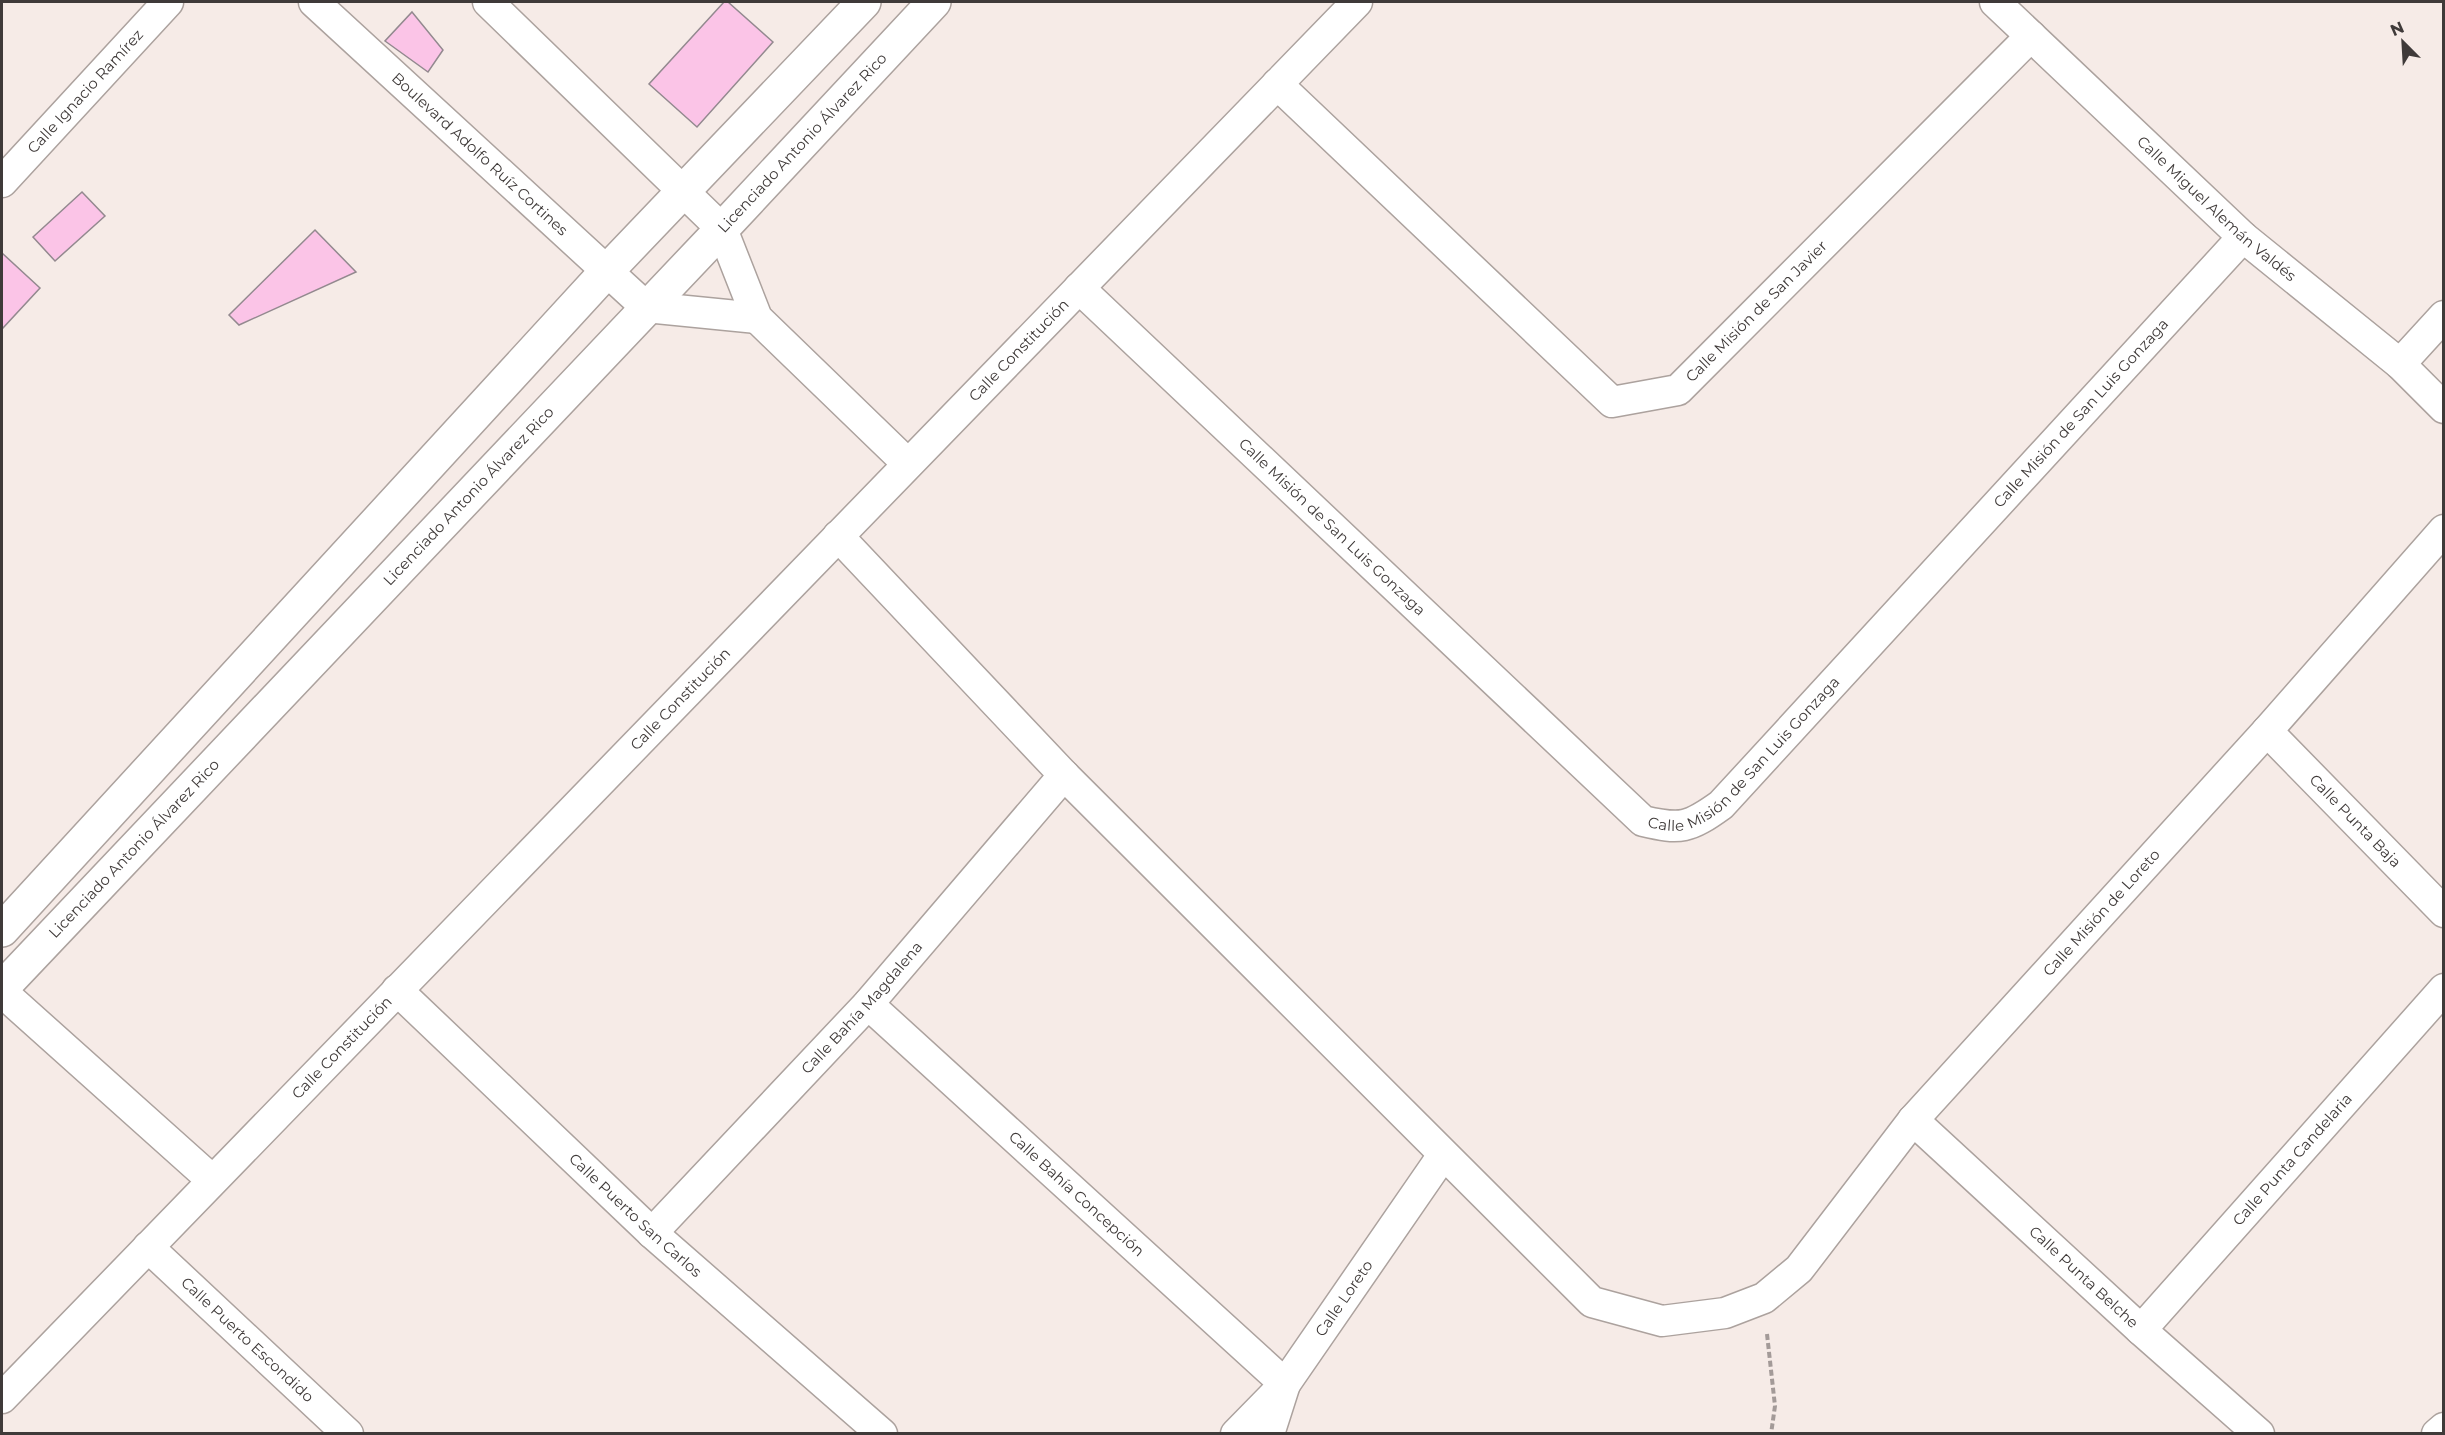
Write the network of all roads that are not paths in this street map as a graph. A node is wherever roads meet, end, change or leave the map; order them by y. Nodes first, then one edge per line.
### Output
1 (168, 2) edge
2 (314, 2) edge
3 (488, 2) edge
4 (864, 2) edge
5 (934, 2) edge
6 (1357, 2) edge
7 (1995, 2) edge
8 (2031, 36) junction
9 (1277, 84) junction
10 (2, 183) edge
11 (684, 191) junction
12 (722, 229) junction
13 (2243, 237) junction
14 (606, 272) junction
15 (1079, 288) junction
16 (646, 307) junction
17 (2444, 316) edge
18 (757, 318) junction
19 (2400, 364) junction
20 (2444, 408) edge
21 (908, 464) junction
22 (2444, 530) edge
23 (838, 536) junction
24 (2267, 731) junction
25 (1064, 775) junction
26 (2444, 912) edge
27 (2, 930) edge
28 (2444, 989) edge
29 (2, 990) edge
30 (397, 990) junction
31 (868, 1004) junction
32 (1913, 1120) junction
33 (1443, 1155) junction
34 (212, 1180) junction
35 (651, 1233) junction
36 (148, 1247) junction
37 (2140, 1330) junction
38 (1285, 1384) junction
39 (2, 1398) edge
40 (2444, 1428) edge
41 (348, 1434) edge
42 (882, 1434) edge
43 (1236, 1434) edge
44 (1269, 1434) edge
45 (2259, 1434) edge
46 (2437, 1434) edge

1 - 10 street, Calle Ignacio Ramírez
2 - 14 street, Boulevard Adolfo Ruíz Cortines
3 - 11 street
4 - 11 main road
5 - 12 main road, Licenciado Antonio Álvarez Rico
6 - 9 street, Calle Constitución
7 - 8 street, Calle Miguel Alemán Valdés
8 - 9 street, Calle Misión de San Javier
8 - 13 street, Calle Miguel Alemán Valdés
9 - 15 street, Calle Constitución
11 - 12 street
11 - 14 main road
12 - 16 main road, Licenciado Antonio Álvarez Rico
12 - 18 street
13 - 15 street, Calle Misión de San Luis Gonzaga
13 - 19 street, Calle Miguel Alemán Valdés
14 - 16 street, Boulevard Adolfo Ruíz Cortines
14 - 27 main road
15 - 21 street, Calle Constitución
16 - 18 street
16 - 29 main road, Licenciado Antonio Álvarez Rico
17 - 19 street
18 - 21 street
19 - 20 street, Calle Miguel Alemán Valdés
21 - 23 street, Calle Constitución
22 - 24 street, Calle Misión de Loreto
23 - 25 street, Calle Misión de Loreto
23 - 30 street, Calle Constitución
24 - 26 street, Calle Punta Baja
24 - 32 street, Calle Misión de Loreto
25 - 31 street, Calle Bahía Magdalena
25 - 33 street, Calle Misión de Loreto
28 - 37 street, Calle Punta Candelaria
29 - 34 street
30 - 34 street, Calle Constitución
30 - 35 street, Calle Puerto San Carlos
31 - 35 street, Calle Bahía Magdalena
31 - 38 street, Calle Bahía Concepción
32 - 33 street, Calle Misión de Loreto
32 - 37 street, Calle Punta Belche
33 - 38 street, Calle Loreto
34 - 36 street, Calle Constitución
35 - 42 street, Calle Puerto San Carlos
36 - 39 street, Calle Constitución
36 - 41 street, Calle Puerto Escondido
37 - 45 street, Calle Punta Belche
38 - 43 street, Calle Loreto
38 - 44 street
40 - 46 street

